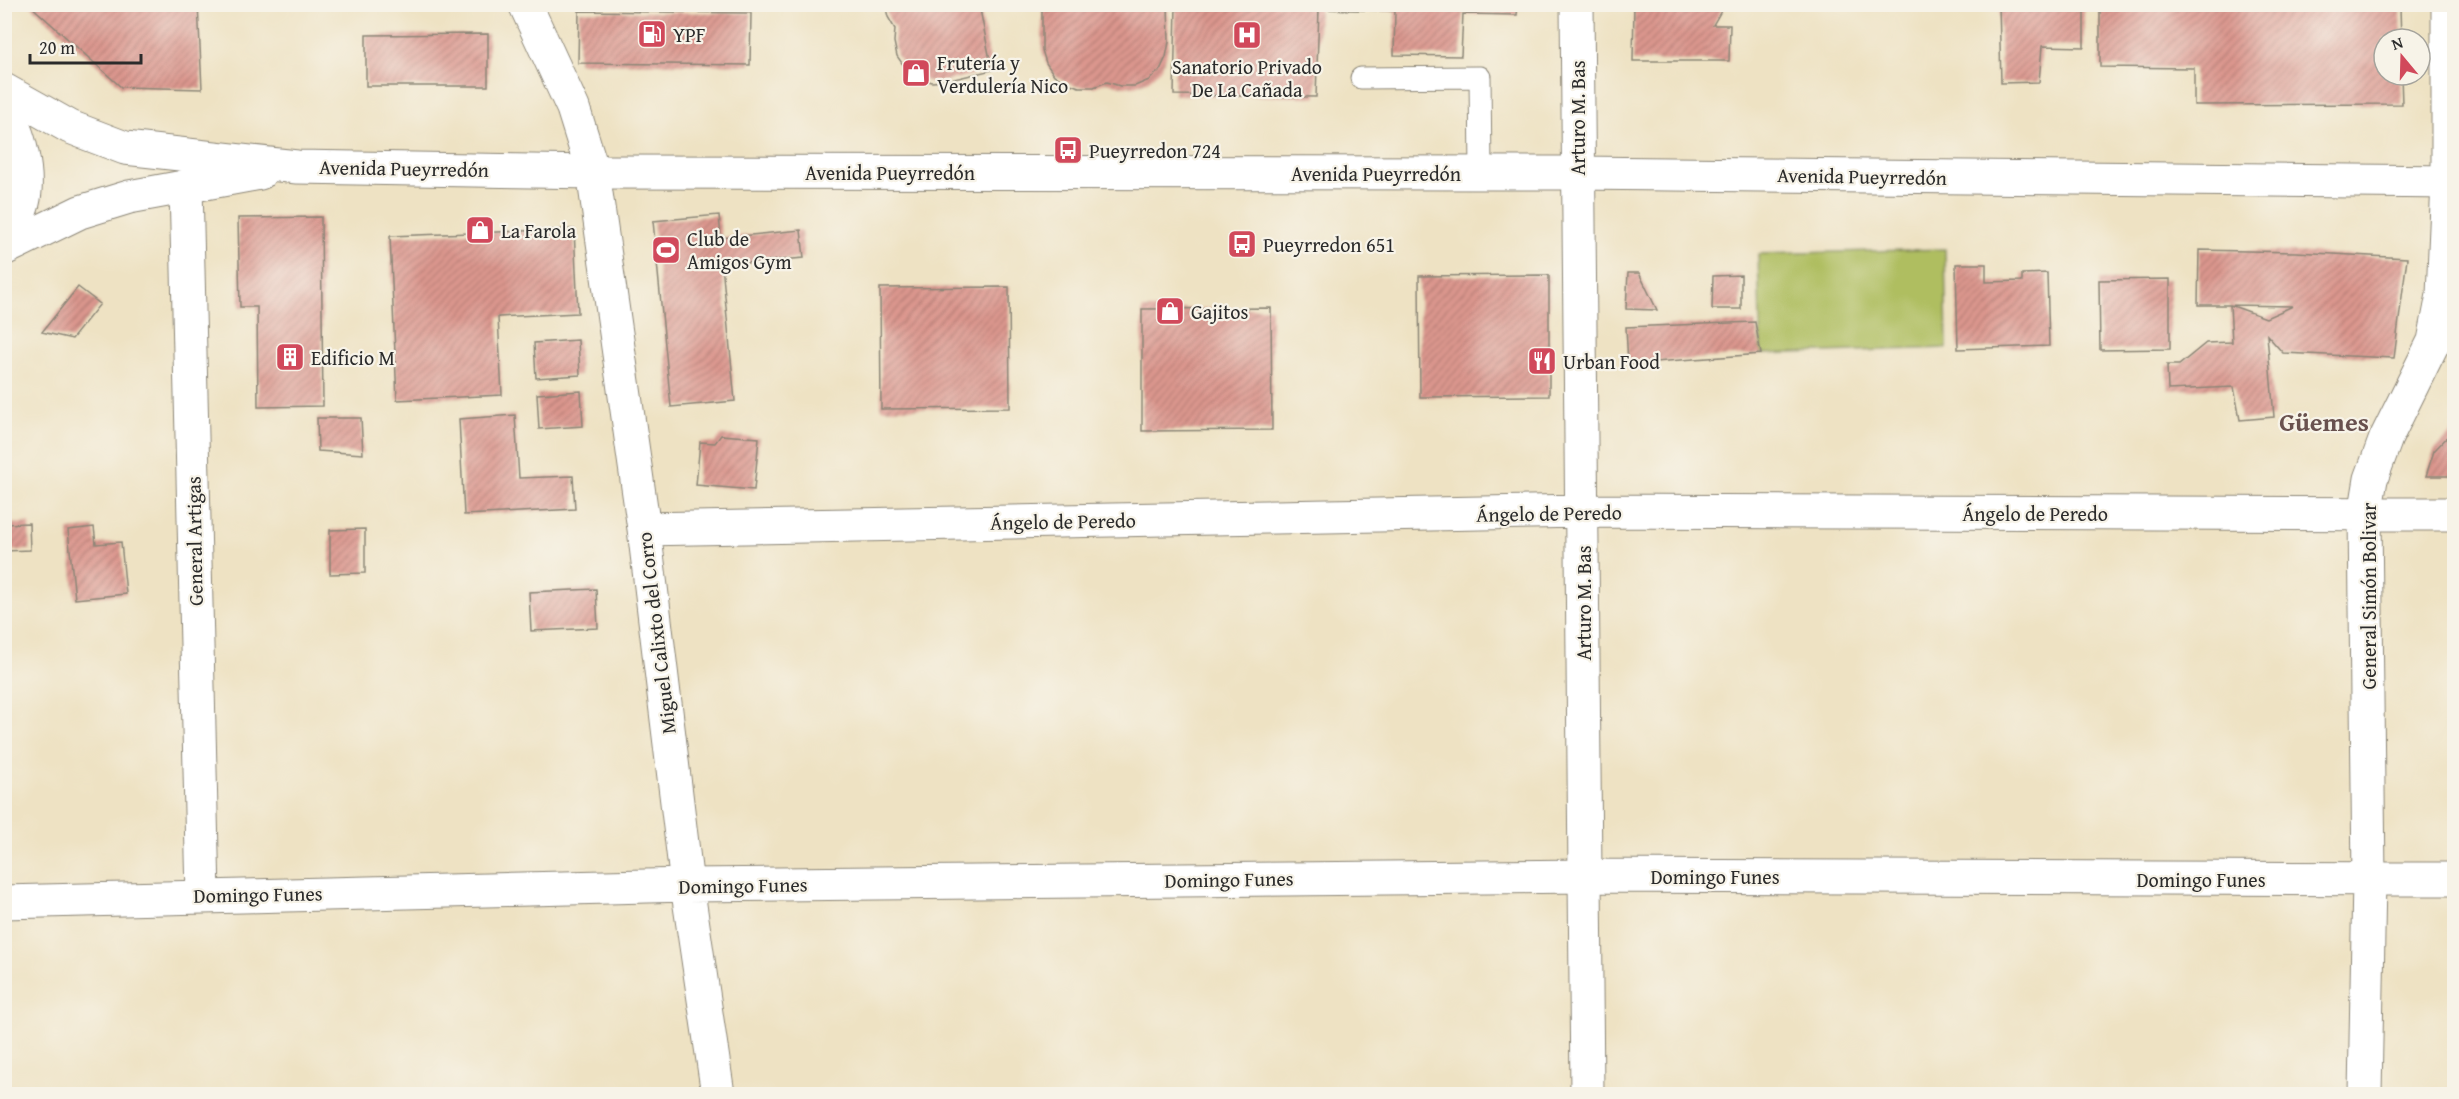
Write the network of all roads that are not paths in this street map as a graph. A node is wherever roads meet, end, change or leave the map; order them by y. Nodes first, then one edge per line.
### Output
1 (525, 4) edge
2 (1577, 4) edge
3 (2448, 4) edge
4 (1361, 78) dead end
5 (4, 90) edge
6 (4, 109) edge
7 (297, 167) junction
8 (593, 171) junction
9 (1481, 173) junction
10 (1577, 173) junction
11 (2451, 182) edge
12 (186, 186) junction
13 (4, 241) edge
14 (4, 249) edge
15 (1583, 512) junction
16 (2454, 514) edge
17 (2365, 515) junction
18 (644, 529) junction
19 (1584, 876) junction
20 (2454, 879) edge
21 (2369, 880) junction
22 (687, 885) junction
23 (203, 895) junction
24 (4, 902) edge
25 (718, 1095) edge
26 (1587, 1095) edge
27 (2365, 1095) edge

1 - 8 street
2 - 10 street, Arturo M. Bas
3 - 11 street, General Simón Bolivar
4 - 9 lane
5 - 7 street, Avenida Pueyrredón
6 - 13 street
7 - 8 street, Avenida Pueyrredón
7 - 12 street, Avenida Pueyrredón
8 - 9 street, Avenida Pueyrredón
8 - 18 street, Miguel Calixto del Corro
9 - 10 street, Avenida Pueyrredón
10 - 11 street, Avenida Pueyrredón
10 - 15 street, Arturo M. Bas
11 - 17 street, General Simón Bolivar
12 - 14 street, Avenida Pueyrredón
12 - 23 street, General Artigas
15 - 17 street, Ángelo de Peredo
15 - 18 street, Ángelo de Peredo
15 - 19 street, Arturo M. Bas
16 - 17 street, Ángelo de Peredo
17 - 21 street, General Simón Bolivar
18 - 22 street, Miguel Calixto del Corro
19 - 21 street, Domingo Funes
19 - 22 street, Domingo Funes
19 - 26 street, Arturo M. Bas
20 - 21 street, Domingo Funes
21 - 27 street, General Simón Bolivar
22 - 23 street, Domingo Funes
22 - 25 street, Miguel Calixto del Corro
23 - 24 street, Domingo Funes

